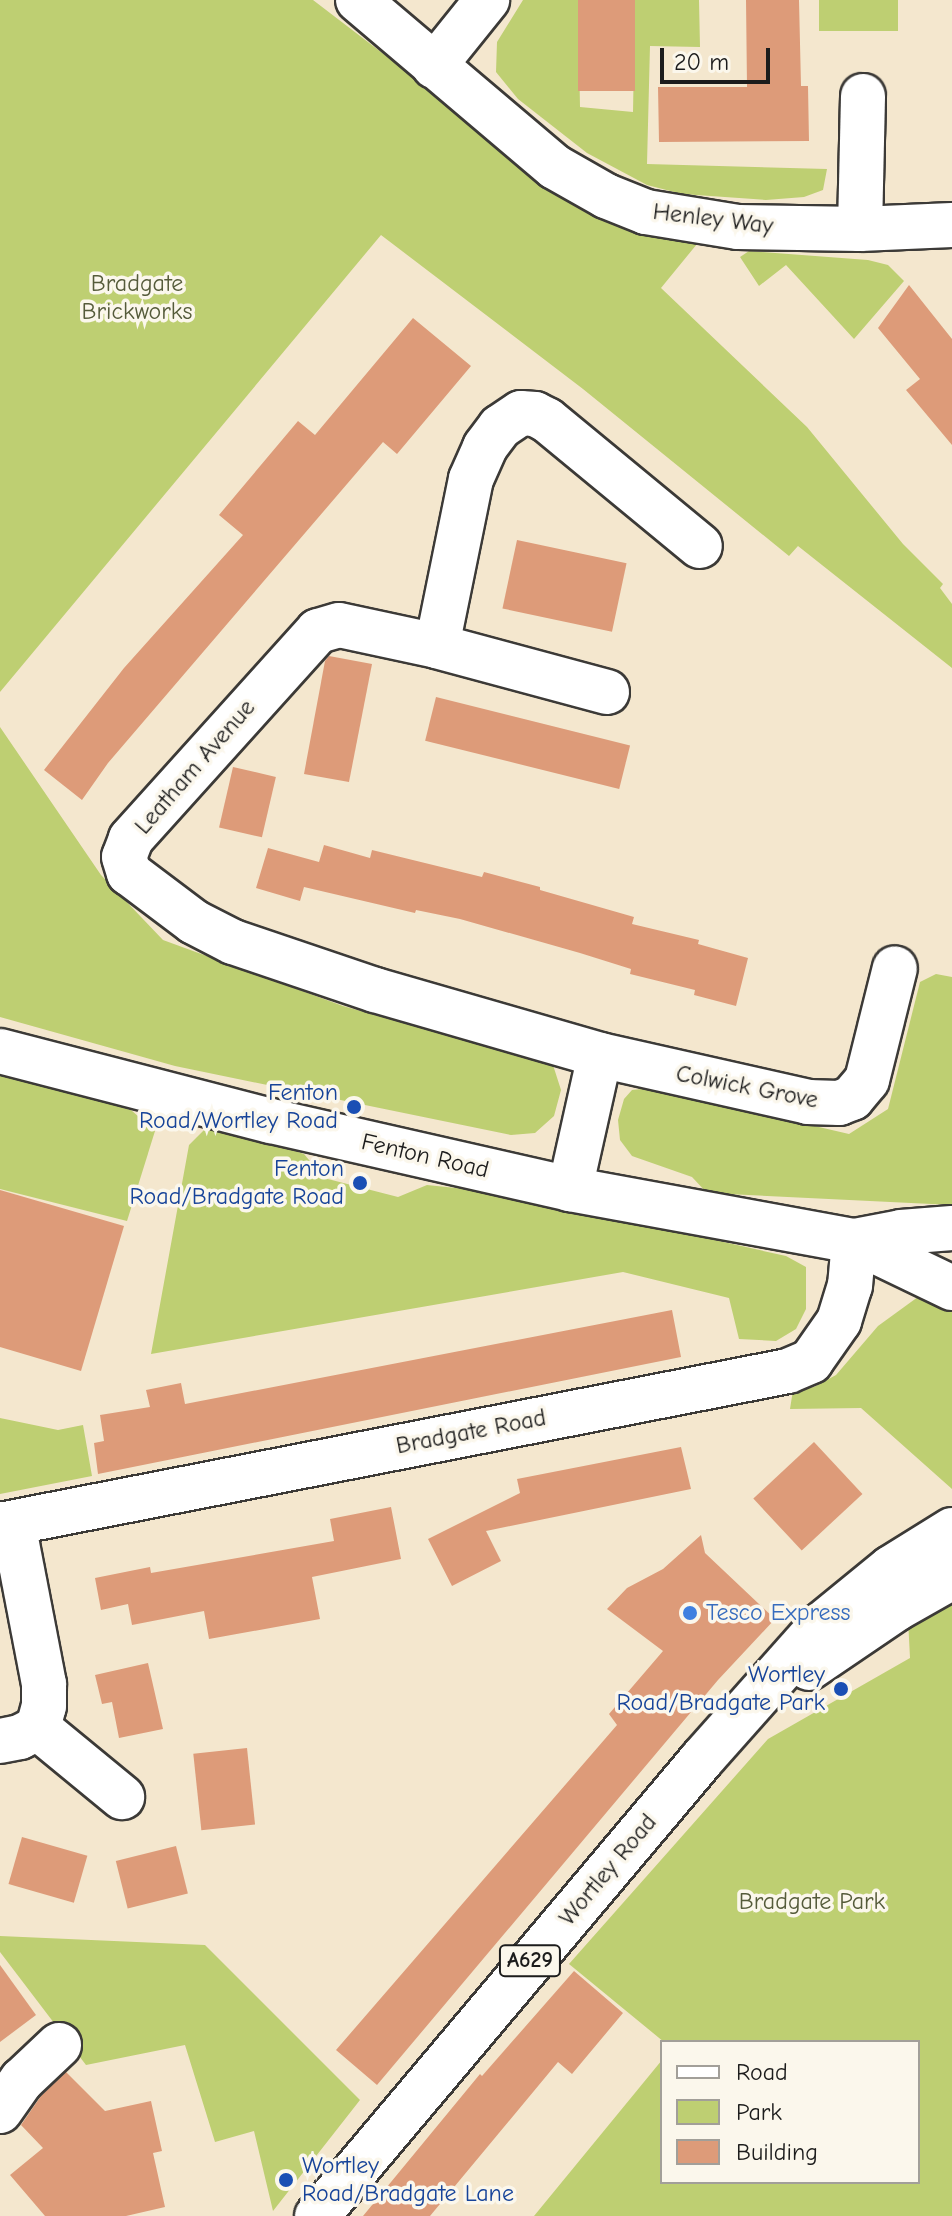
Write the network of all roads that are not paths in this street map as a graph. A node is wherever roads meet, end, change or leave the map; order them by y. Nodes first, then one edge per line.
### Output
1 (358, 0) edge
2 (487, 0) edge
3 (434, 66) junction
4 (863, 96) dead end
5 (860, 229) junction
6 (951, 235) edge
7 (700, 546) dead end
8 (437, 646) junction
9 (607, 692) dead end
10 (895, 968) dead end
11 (0, 1051) edge
12 (600, 1055) junction
13 (570, 1189) junction
14 (952, 1228) edge
15 (854, 1241) junction
16 (952, 1288) edge
17 (7, 1524) edge
18 (952, 1530) edge
19 (952, 1577) edge
20 (747, 1710) junction
21 (19, 1734) edge
22 (122, 1797) dead end
23 (59, 2045) dead end
24 (0, 2111) edge
25 (317, 2216) edge

1 - 3 street, Henley Way
2 - 3 street
3 - 5 street, Henley Way
4 - 5 street
5 - 6 street, Henley Way
7 - 8 street
8 - 9 street, Leatham Avenue
8 - 12 street, Leatham Avenue
10 - 12 street, Colwick Grove
11 - 13 street, Fenton Road
12 - 13 street
13 - 15 street, Fenton Road
14 - 15 street, Fenton Road
15 - 16 street, Fenton Road
15 - 17 street, Bradgate Road
17 - 21 street
18 - 20 street, Wortley Road / A629
19 - 20 street, Wortley Road / A629
20 - 25 street, Wortley Road / A629
21 - 22 street
23 - 24 street

